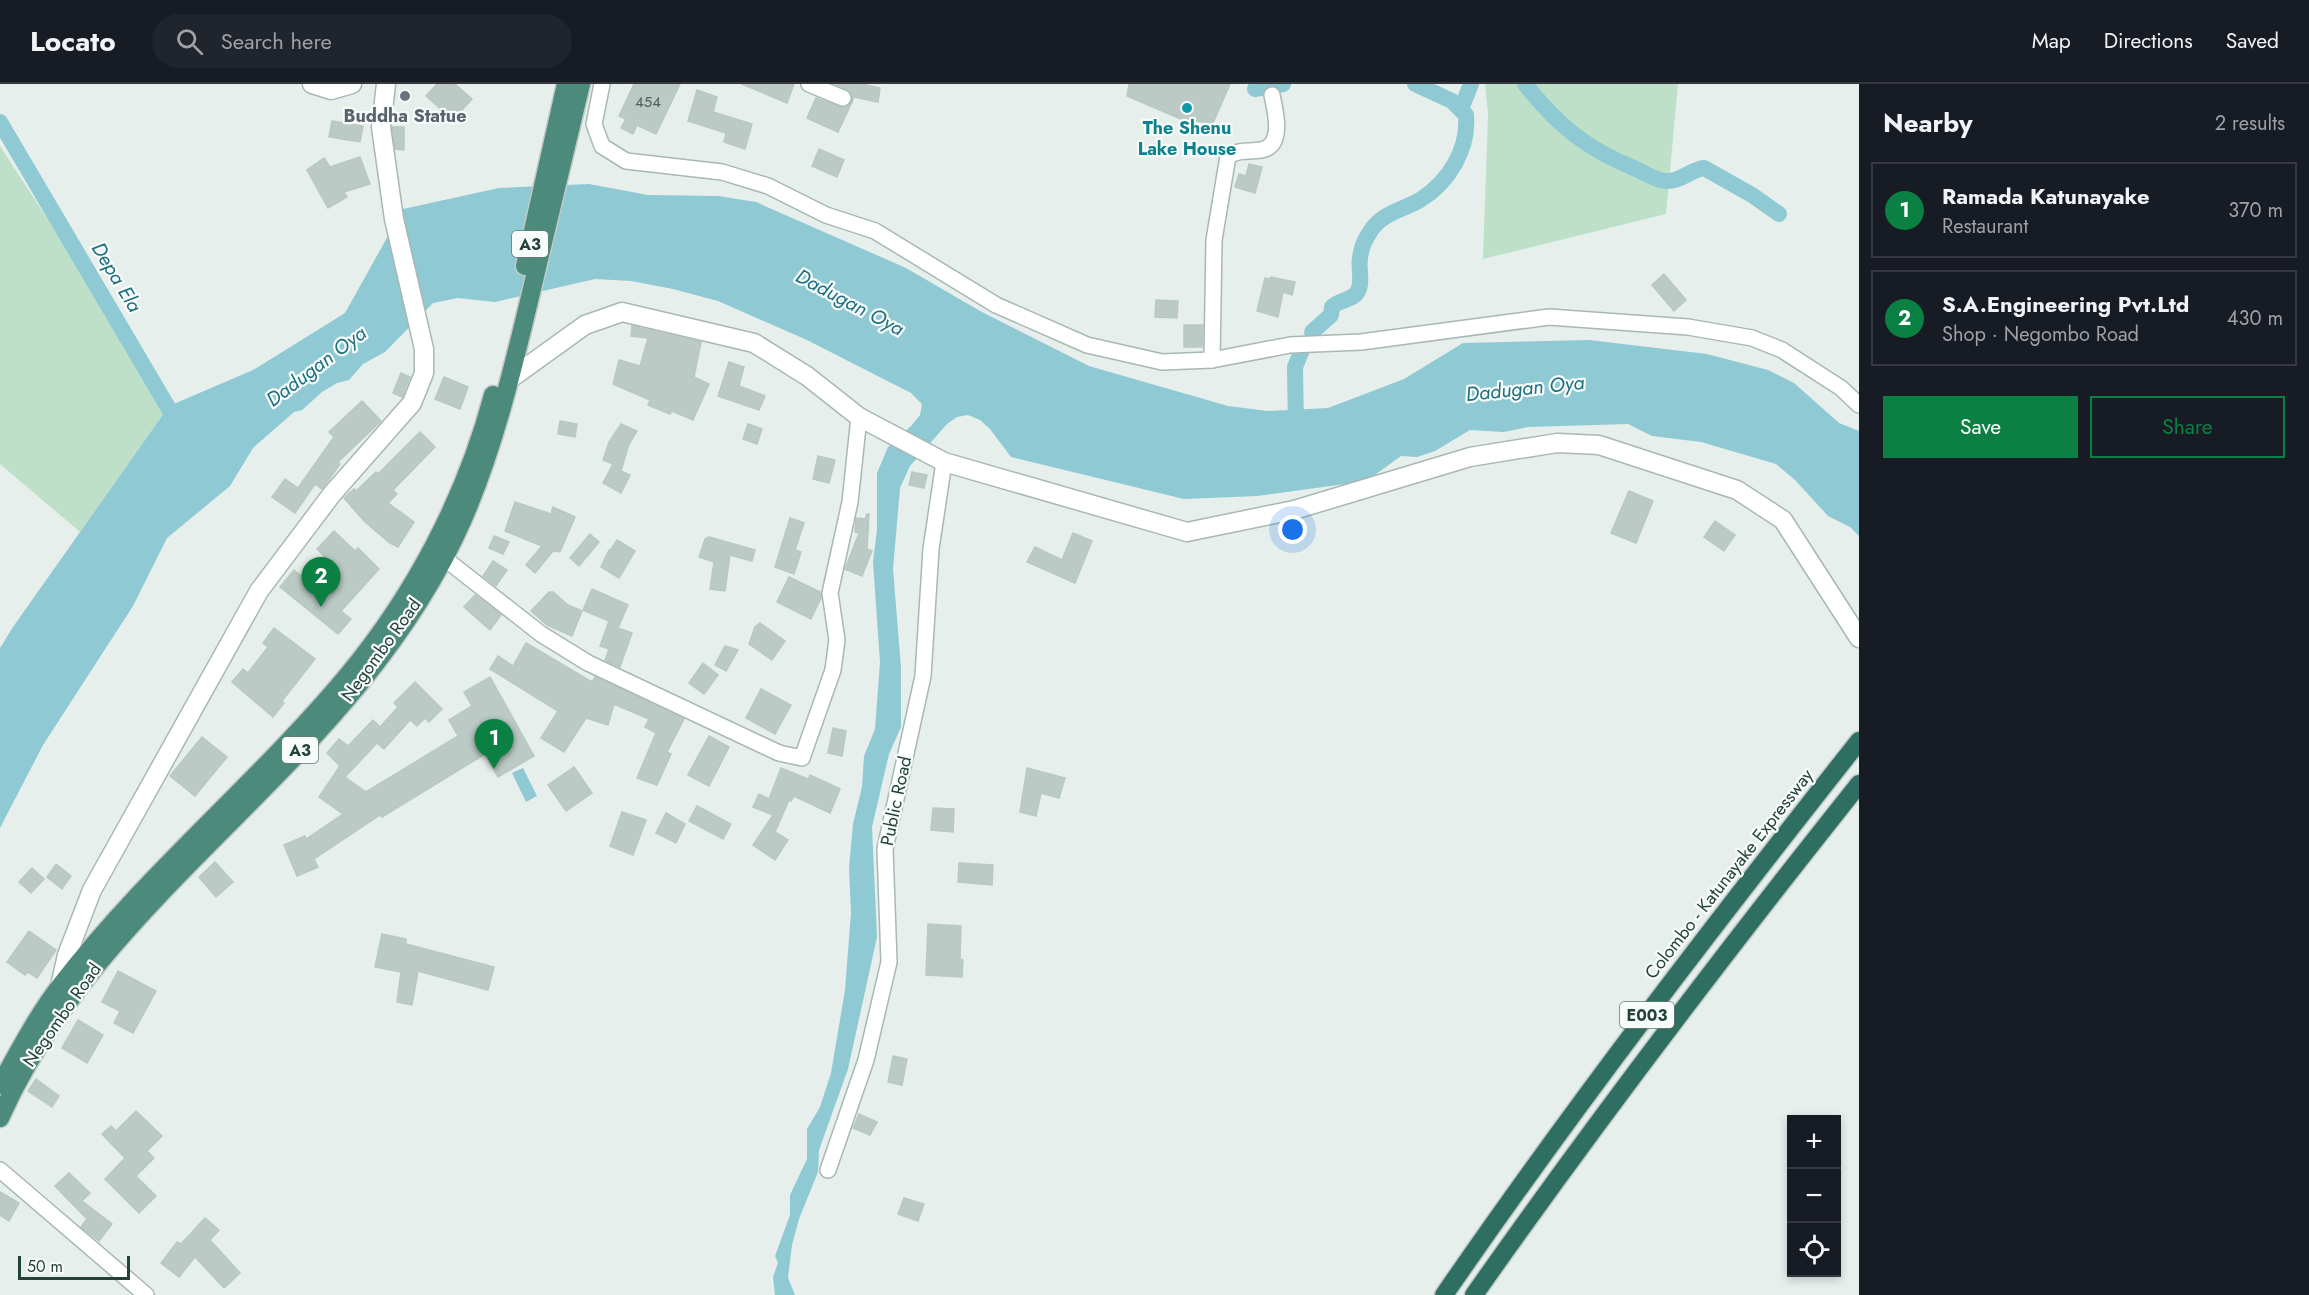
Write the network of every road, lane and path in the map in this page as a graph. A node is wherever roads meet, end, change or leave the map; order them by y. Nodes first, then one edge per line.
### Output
1 (312, 84) edge
2 (351, 84) edge
3 (386, 84) edge
4 (566, 84) edge
5 (581, 84) edge
6 (602, 84) edge
7 (809, 84) edge
8 (1272, 95) dead end
9 (843, 98) dead end
10 (556, 157) junction
11 (515, 334) junction
12 (1212, 360) junction
13 (510, 379) junction
14 (1859, 405) edge
15 (859, 417) junction
16 (937, 458) junction
17 (444, 558) junction
18 (1859, 638) edge
19 (1859, 741) edge
20 (1859, 784) edge
21 (60, 986) junction
22 (0, 1085) edge
23 (0, 1118) edge
24 (0, 1170) edge
25 (828, 1170) dead end
26 (146, 1295) edge
27 (1444, 1295) edge
28 (1474, 1295) edge

1 - 2 street
3 - 21 street
4 - 10 highway, Negombo Road / A3
5 - 10 highway, Negombo Road / A3
6 - 12 street
7 - 9 street
8 - 12 street
10 - 11 highway, Negombo Road / A3
11 - 13 highway, Negombo Road / A3
11 - 21 highway, Negombo Road / A3
12 - 14 street
13 - 15 street
13 - 17 highway, Negombo Road / A3
15 - 16 street
15 - 17 street
16 - 18 street
16 - 25 street, Public Road
17 - 23 highway, Negombo Road / A3
19 - 27 highway, Colombo - Katunayake Expressway / E003
20 - 28 highway, E003
21 - 22 highway, Negombo Road / A3
24 - 26 street

